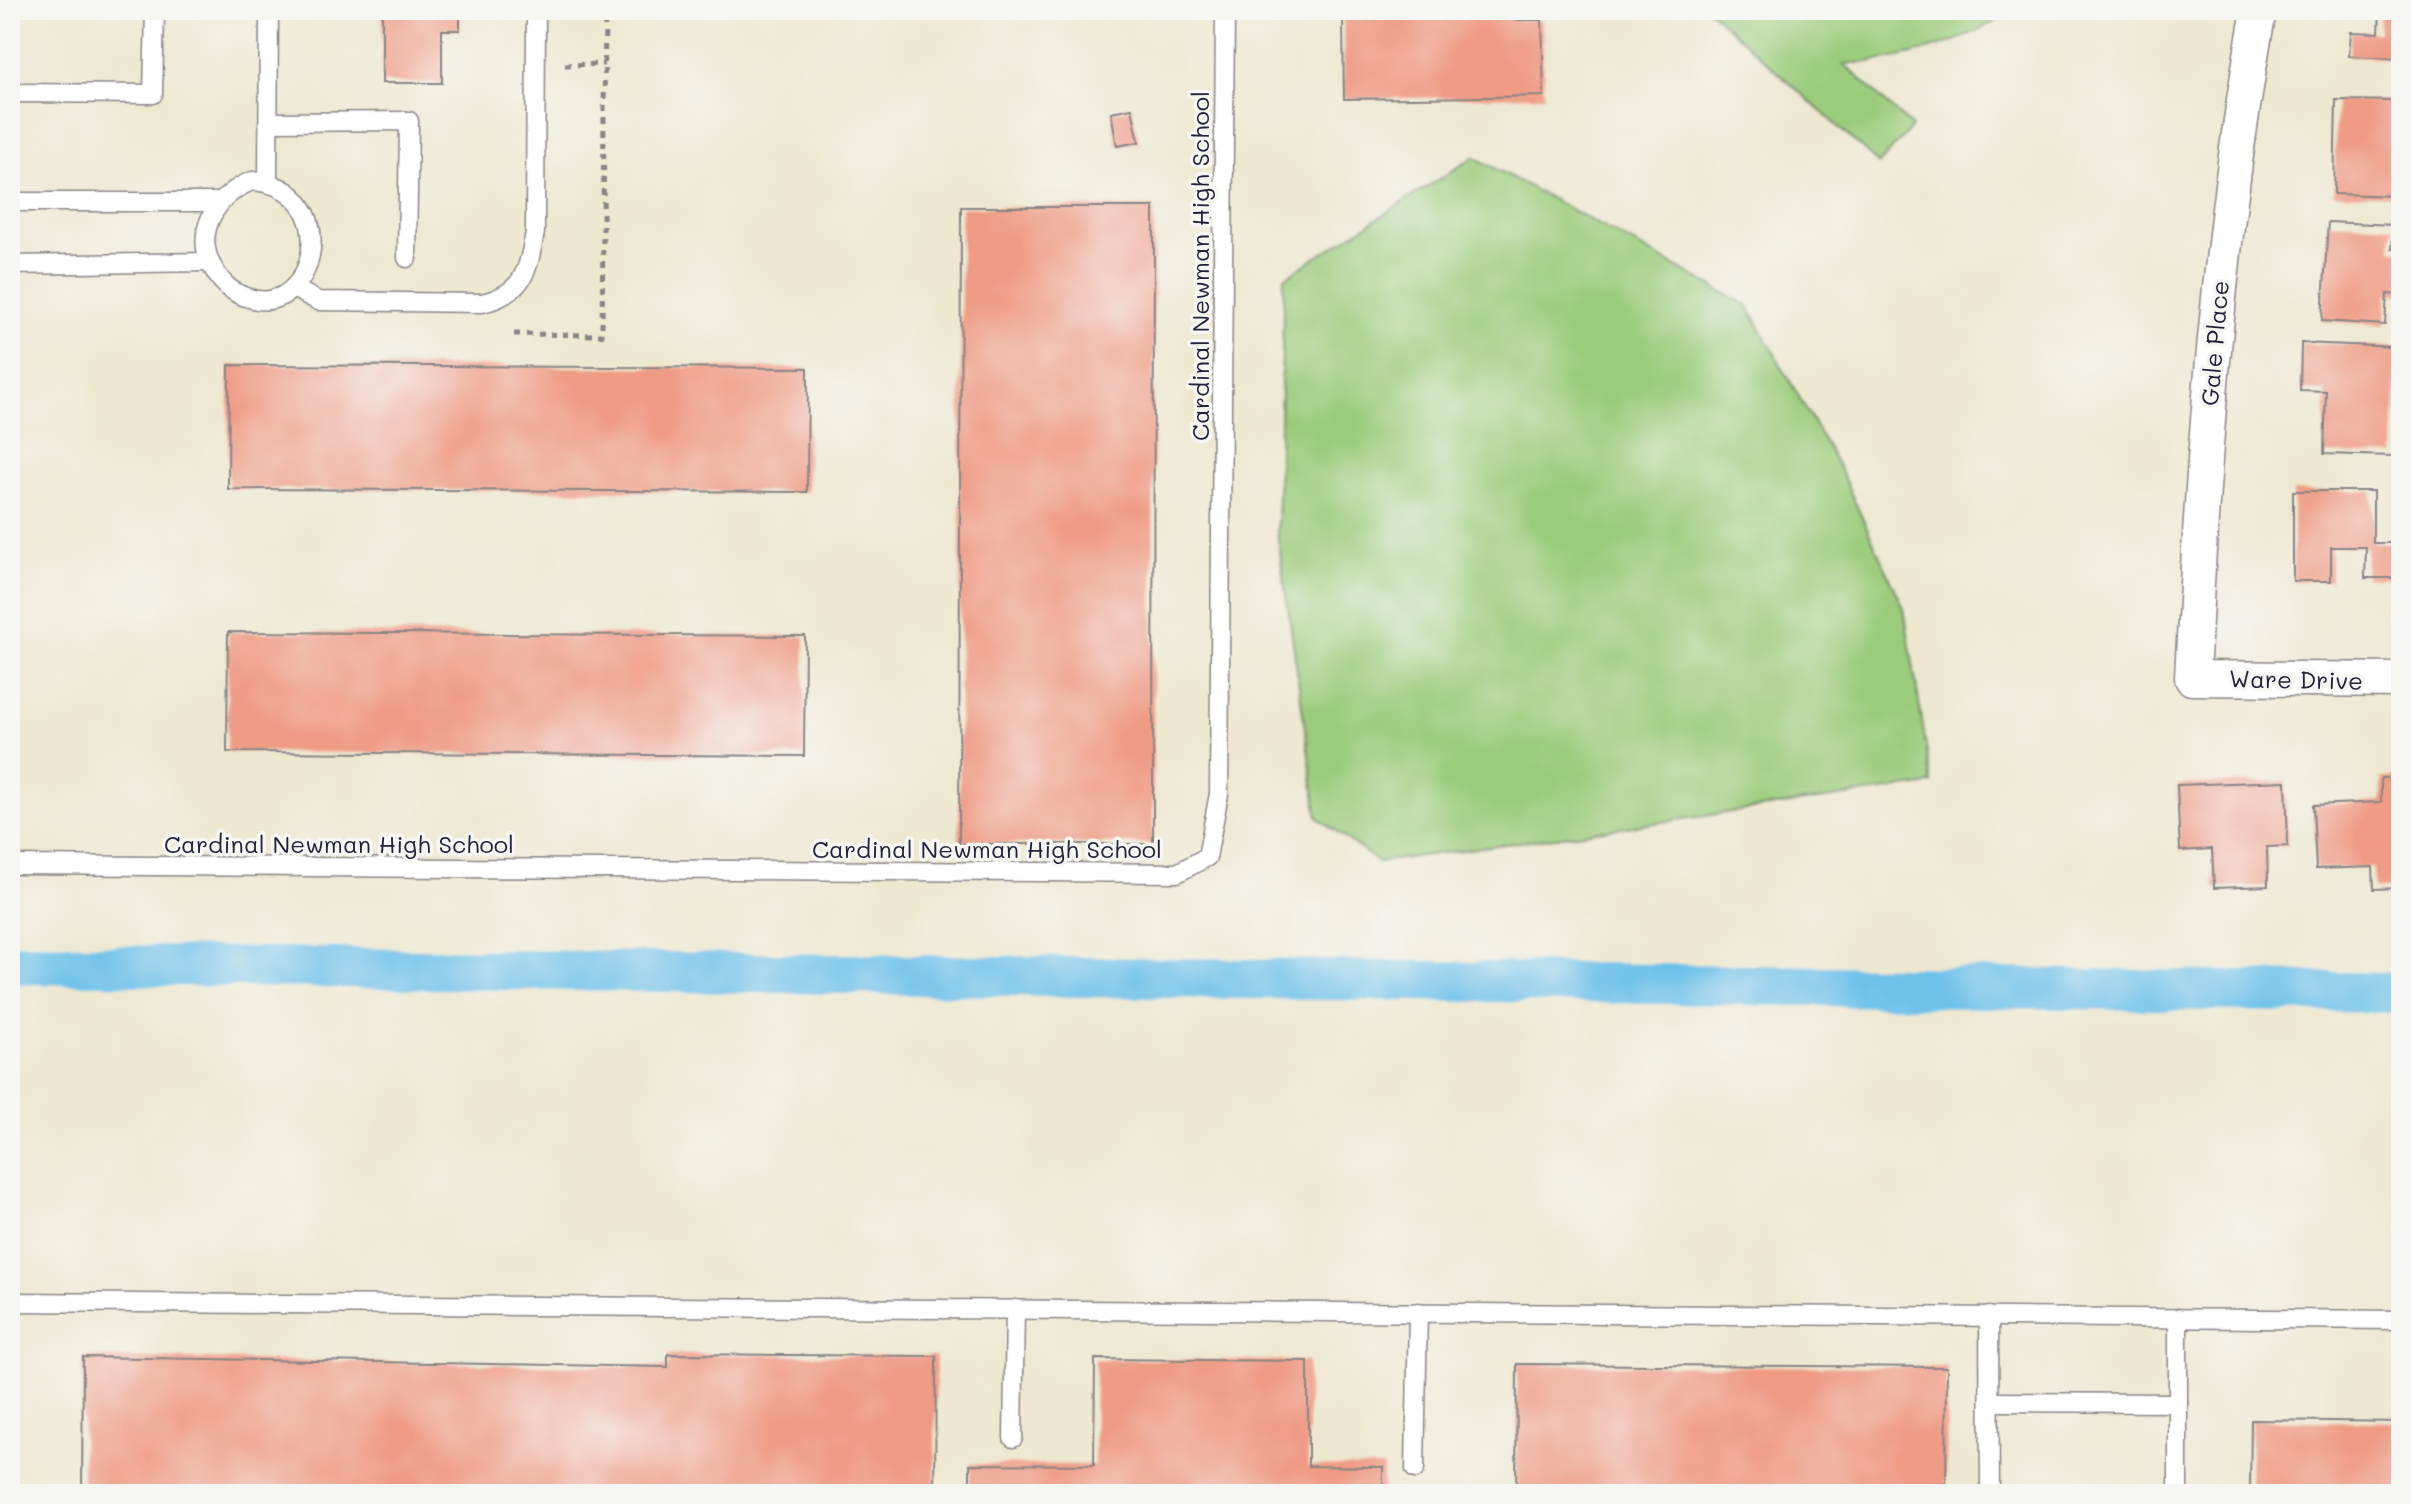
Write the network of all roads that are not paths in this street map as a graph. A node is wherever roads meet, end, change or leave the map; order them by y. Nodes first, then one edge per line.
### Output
1 (155, 10) edge
2 (269, 10) edge
3 (536, 10) edge
4 (1225, 10) edge
5 (2259, 10) edge
6 (10, 93) edge
7 (269, 122) junction
8 (268, 182) junction
9 (10, 202) edge
10 (218, 202) junction
11 (407, 258) dead end
12 (209, 262) junction
13 (10, 265) edge
14 (293, 288) junction
15 (2192, 678) joint
16 (2401, 680) edge
17 (10, 865) edge
18 (10, 1302) edge
19 (1015, 1309) junction
20 (1418, 1312) junction
21 (1989, 1316) junction
22 (2178, 1318) junction
23 (2401, 1320) edge
24 (1990, 1402) junction
25 (2178, 1403) junction
26 (1013, 1438) dead end
27 (1415, 1469) dead end
28 (1990, 1494) edge
29 (2178, 1494) edge

1 - 6 lane
2 - 7 lane
3 - 14 lane
4 - 17 lane, Cardinal Newman High School
5 - 15 street, Gale Place
7 - 8 lane
7 - 11 lane
8 - 10 lane
8 - 14 lane
9 - 10 lane
10 - 12 lane
12 - 13 lane
12 - 14 lane
15 - 16 street, Ware Drive
18 - 19 lane
19 - 20 lane
19 - 26 lane
20 - 21 lane
20 - 27 lane
21 - 22 lane
21 - 24 lane
22 - 23 lane
22 - 25 lane
24 - 25 lane
24 - 28 lane
25 - 29 lane

